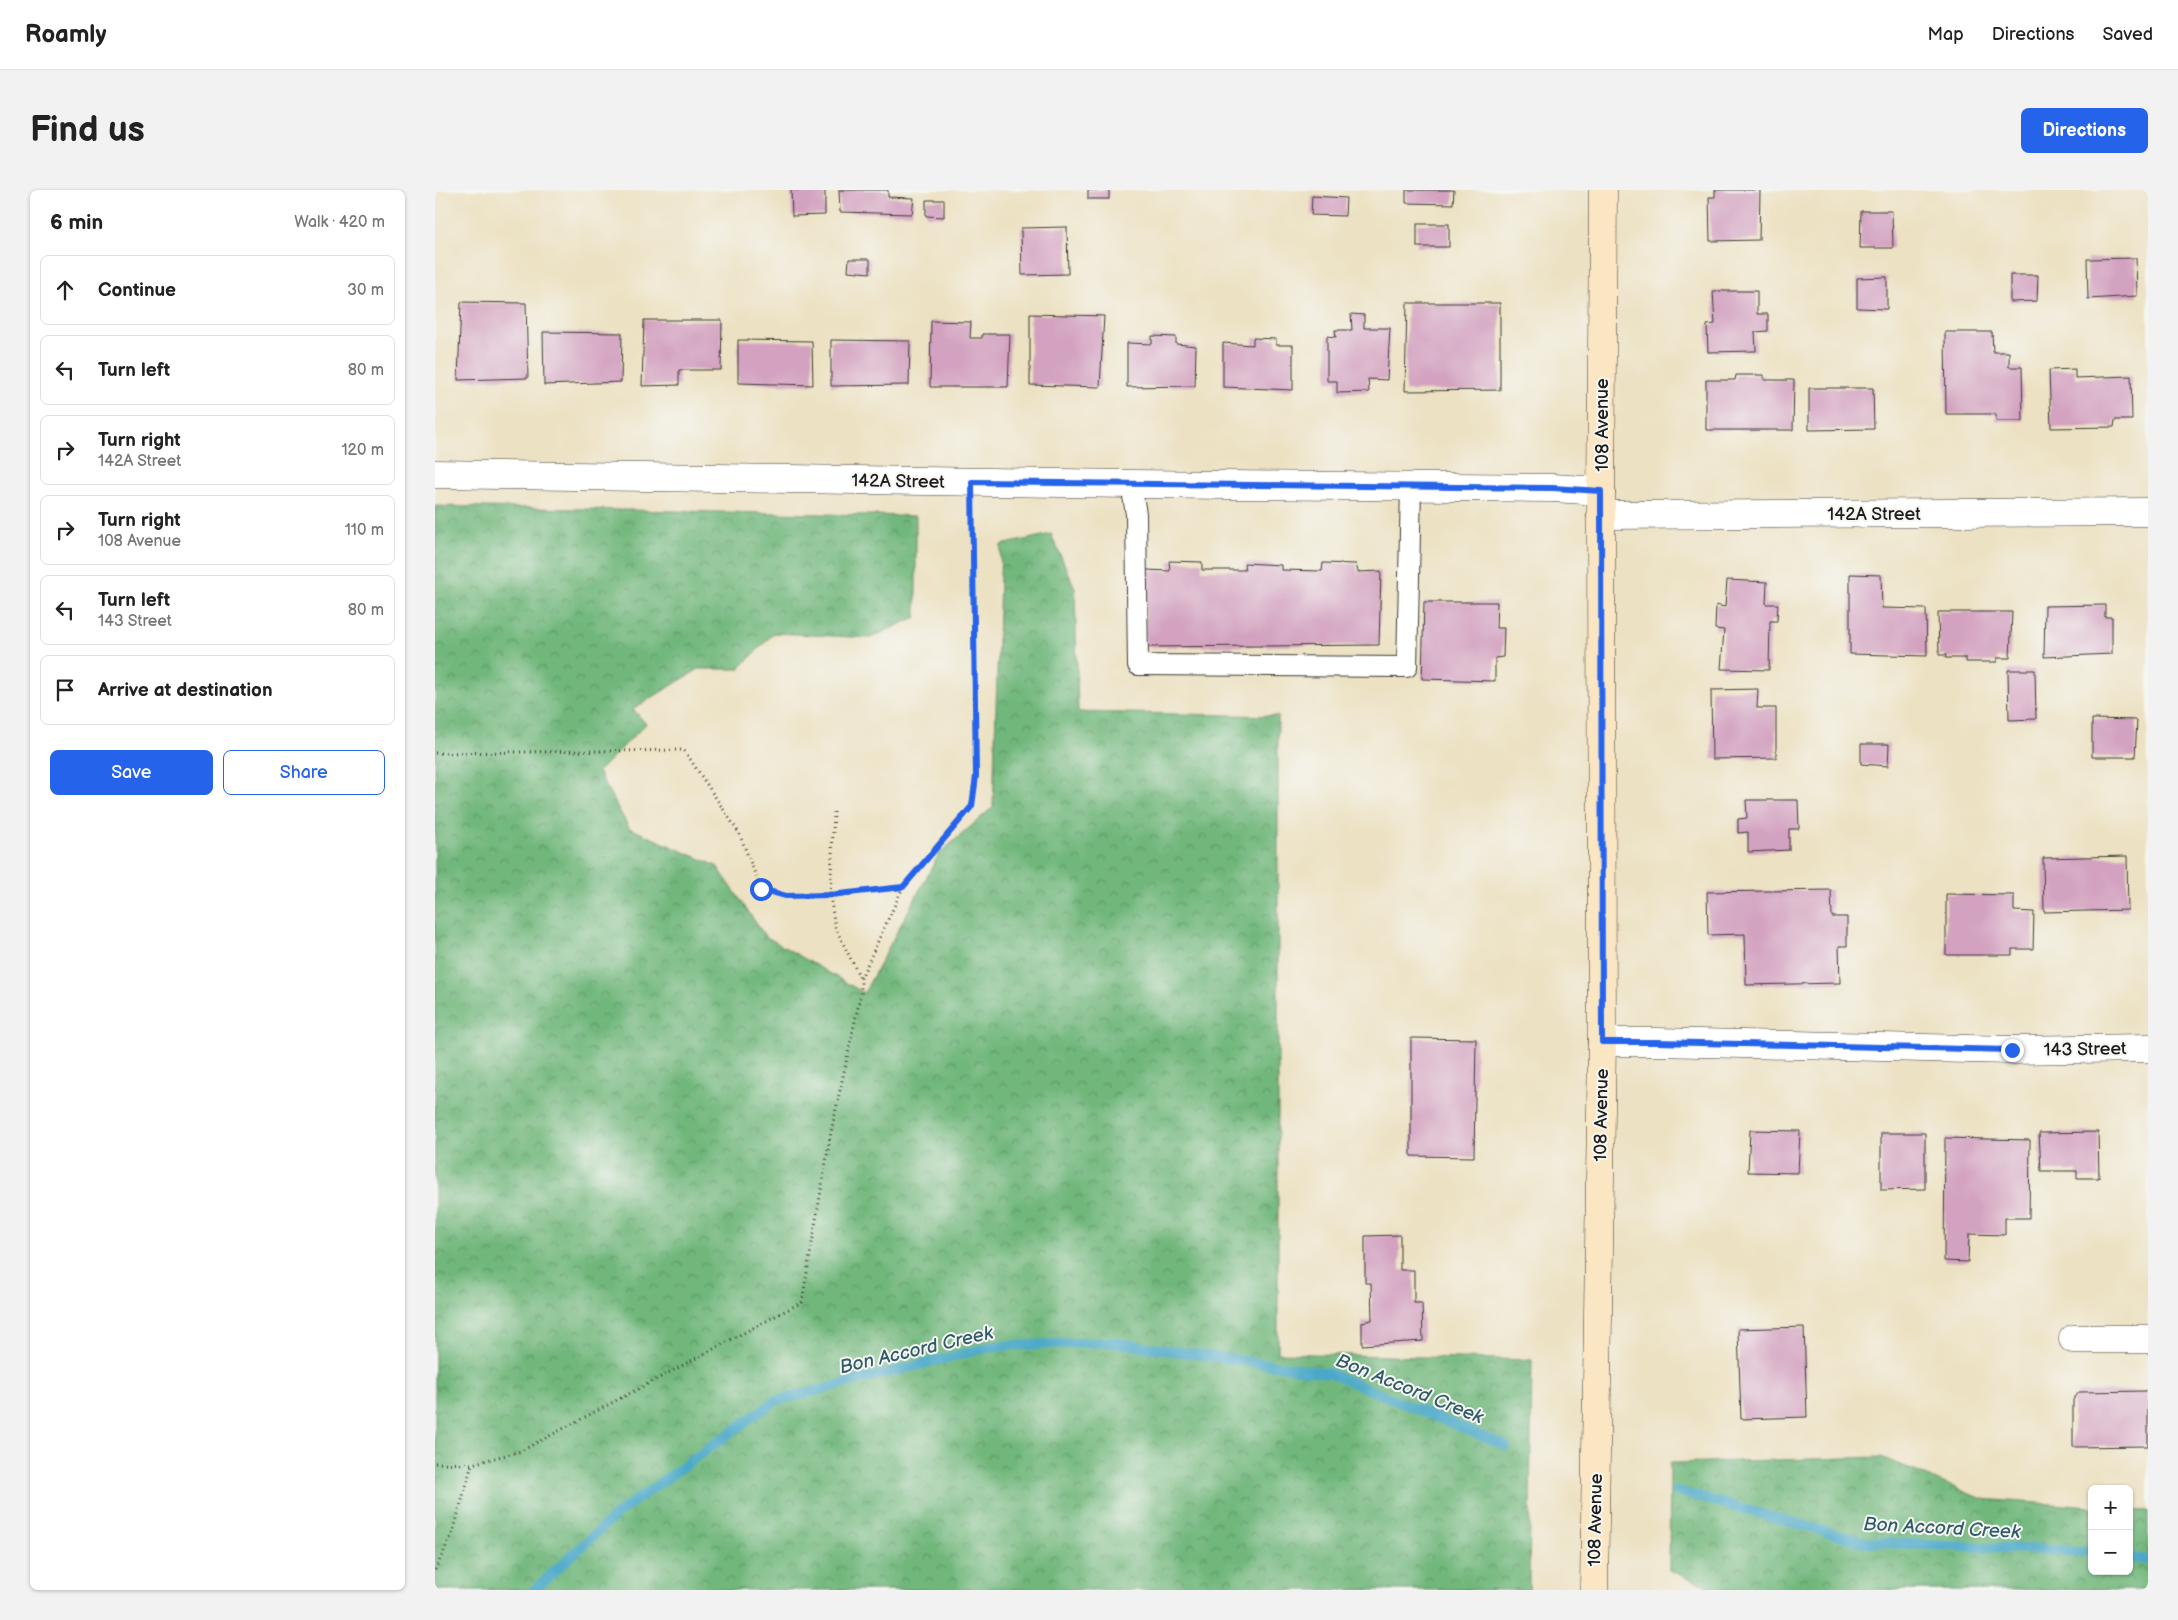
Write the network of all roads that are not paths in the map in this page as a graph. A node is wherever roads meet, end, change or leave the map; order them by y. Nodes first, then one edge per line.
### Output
1 (1603, 190) edge
2 (435, 474) edge
3 (1131, 484) junction
4 (1411, 487) junction
5 (1601, 503) junction
6 (2148, 512) edge
7 (1602, 1042) junction
8 (2148, 1048) edge
9 (2073, 1339) dead end
10 (2148, 1339) edge
11 (1594, 1590) edge

1 - 5 main road, 108 Avenue
2 - 3 street, 142A Street
3 - 4 street, 142A Street
3 - 4 lane
4 - 5 street, 142A Street
5 - 6 street, 142A Street
5 - 7 main road, 108 Avenue
7 - 8 street, 143 Street
7 - 11 main road, 108 Avenue
9 - 10 street

